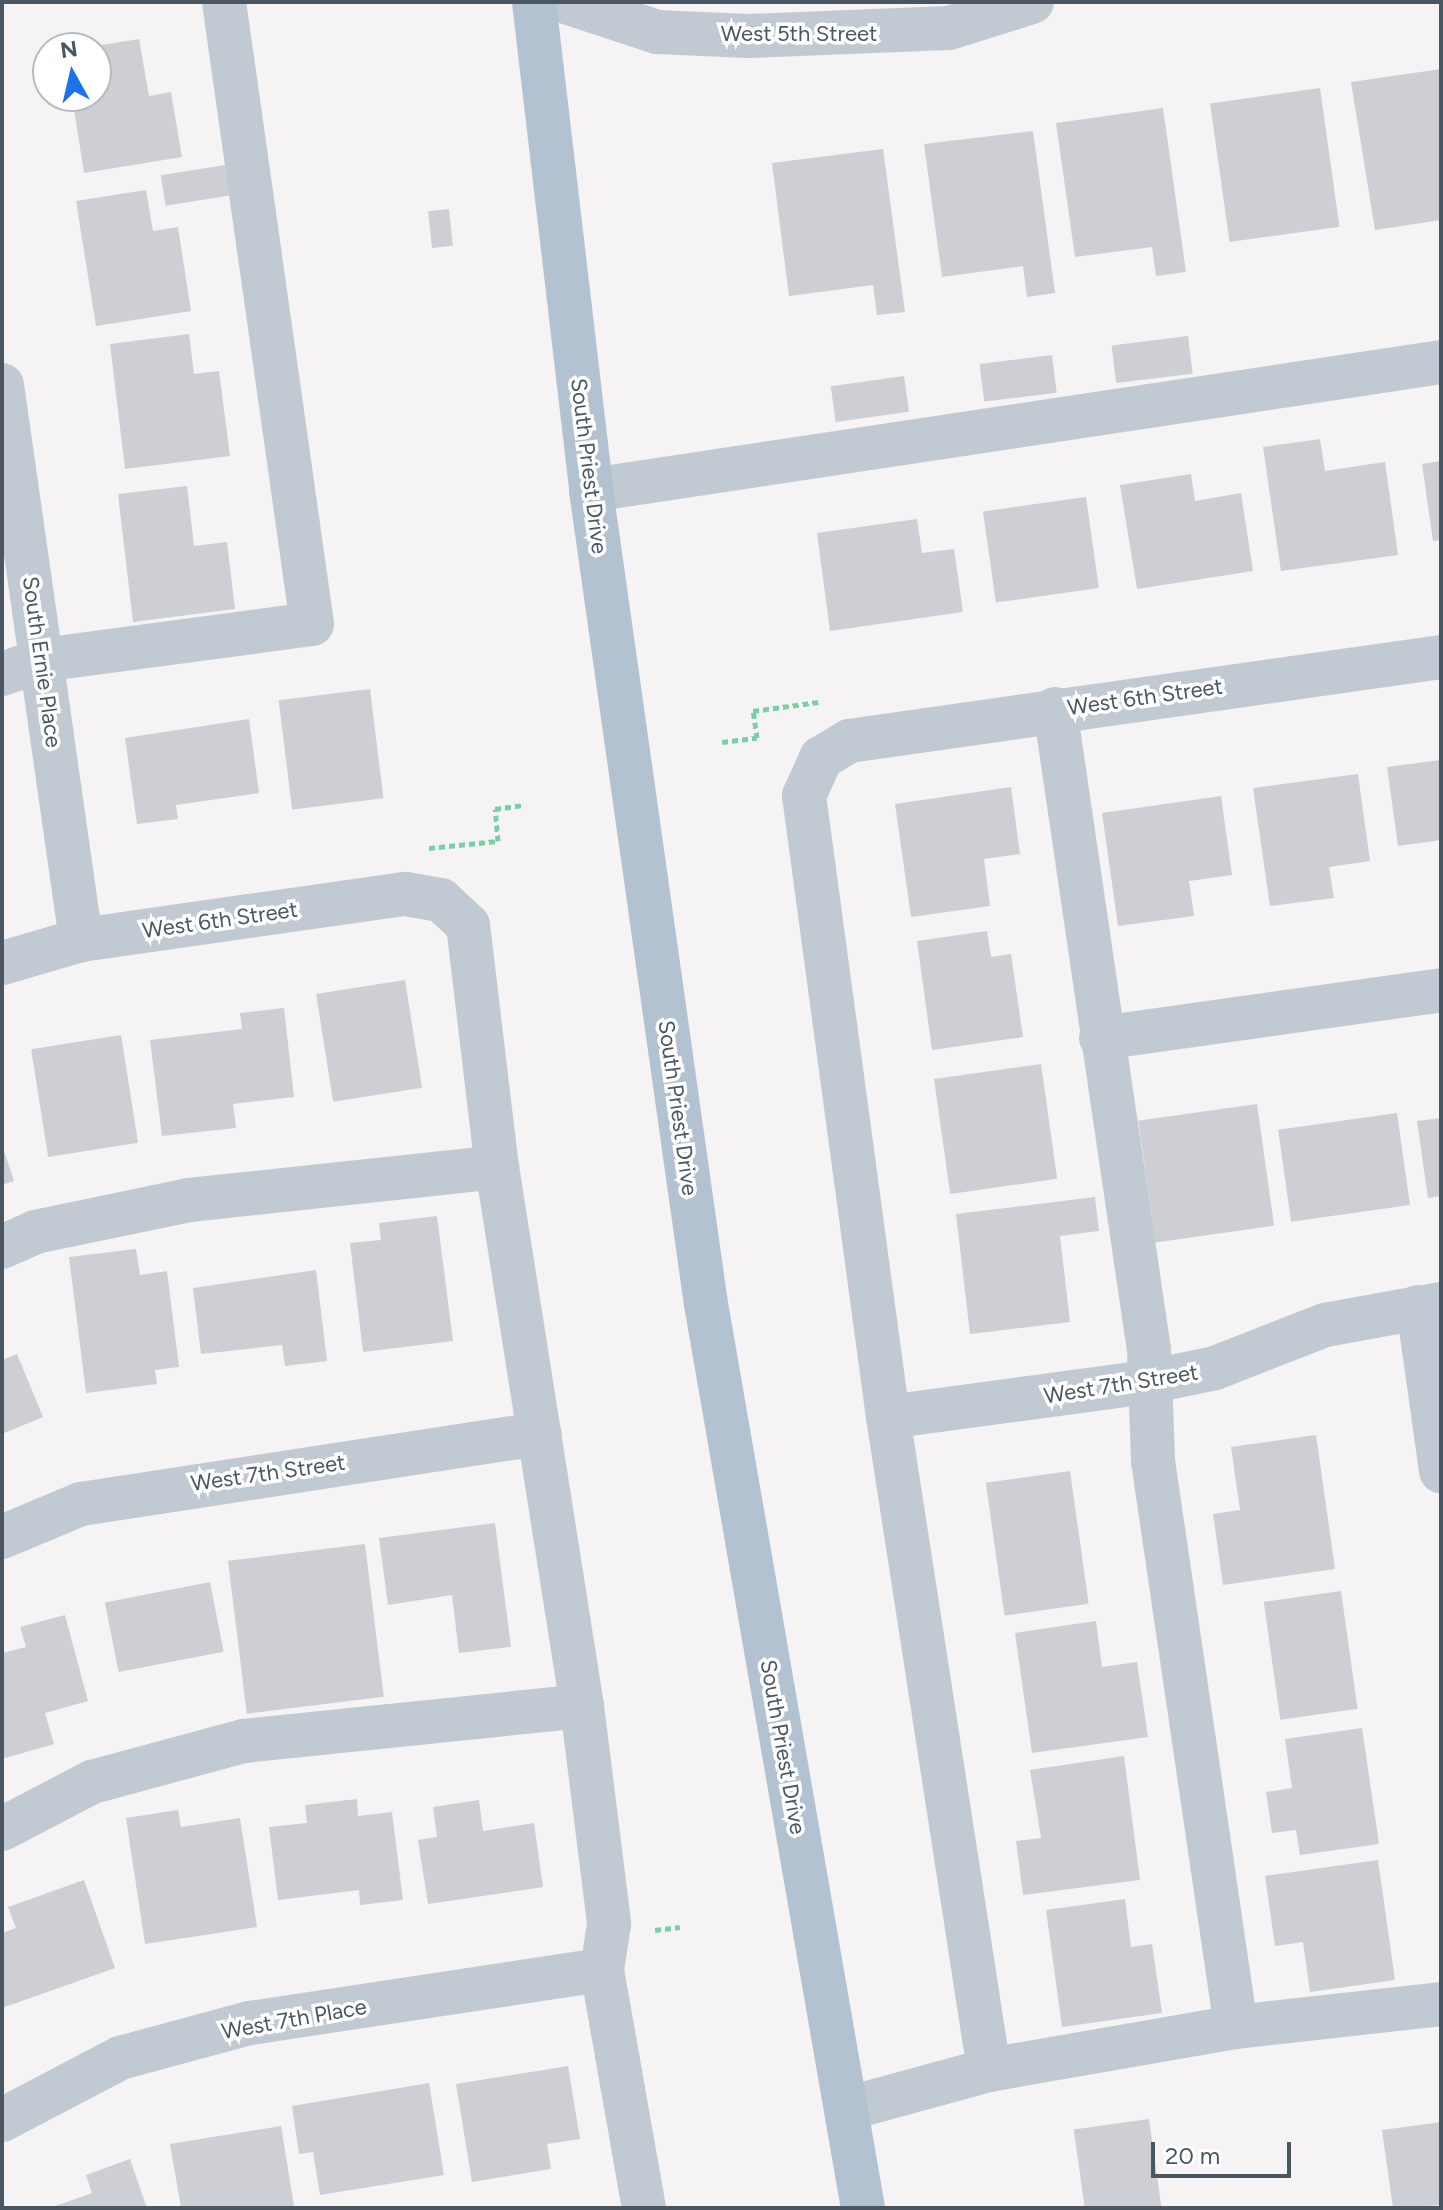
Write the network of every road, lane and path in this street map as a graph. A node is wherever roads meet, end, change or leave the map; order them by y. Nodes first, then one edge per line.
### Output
1 (224, 2) edge
2 (534, 2) edge
3 (566, 2) edge
4 (1032, 2) edge
5 (1441, 362) edge
6 (2, 385) edge
7 (591, 490) junction
8 (1441, 657) edge
9 (22, 667) edge
10 (818, 702) dead end
11 (1055, 709) junction
12 (722, 742) dead end
13 (523, 805) dead end
14 (426, 857) dead end
15 (81, 940) junction
16 (2, 963) edge
17 (1441, 990) edge
18 (1101, 1038) junction
19 (497, 1167) junction
20 (2, 1247) edge
21 (1430, 1305) edge
22 (1153, 1381) junction
23 (888, 1417) junction
24 (540, 1434) junction
25 (1441, 1471) edge
26 (2, 1537) edge
27 (582, 1706) junction
28 (2, 1829) edge
29 (602, 1970) junction
30 (1441, 2004) edge
31 (1236, 2027) junction
32 (989, 2070) junction
33 (846, 2109) junction
34 (2, 2120) edge
35 (644, 2208) edge
36 (863, 2208) edge

1 - 9 street
2 - 7 main road, South Priest Drive
3 - 4 street, West 5th Street
5 - 7 street
6 - 9 street, South Ernie Place
7 - 33 main road, South Priest Drive
8 - 11 street, West 6th Street
9 - 15 street, South Ernie Place
10 - 12 path
11 - 18 street
11 - 23 street, West 6th Street
13 - 14 path
15 - 16 street, West 6th Street
15 - 19 street, West 6th Street
17 - 18 street
18 - 22 street
19 - 20 street
19 - 24 street
21 - 22 street, West 7th Street
21 - 25 street
22 - 23 street, West 7th Street
22 - 31 street
23 - 32 street
24 - 26 street, West 7th Street
24 - 27 street
27 - 28 street
27 - 29 street
29 - 34 street, West 7th Place
29 - 35 street
30 - 31 street
31 - 32 street
32 - 33 street
33 - 36 main road, South Priest Drive

